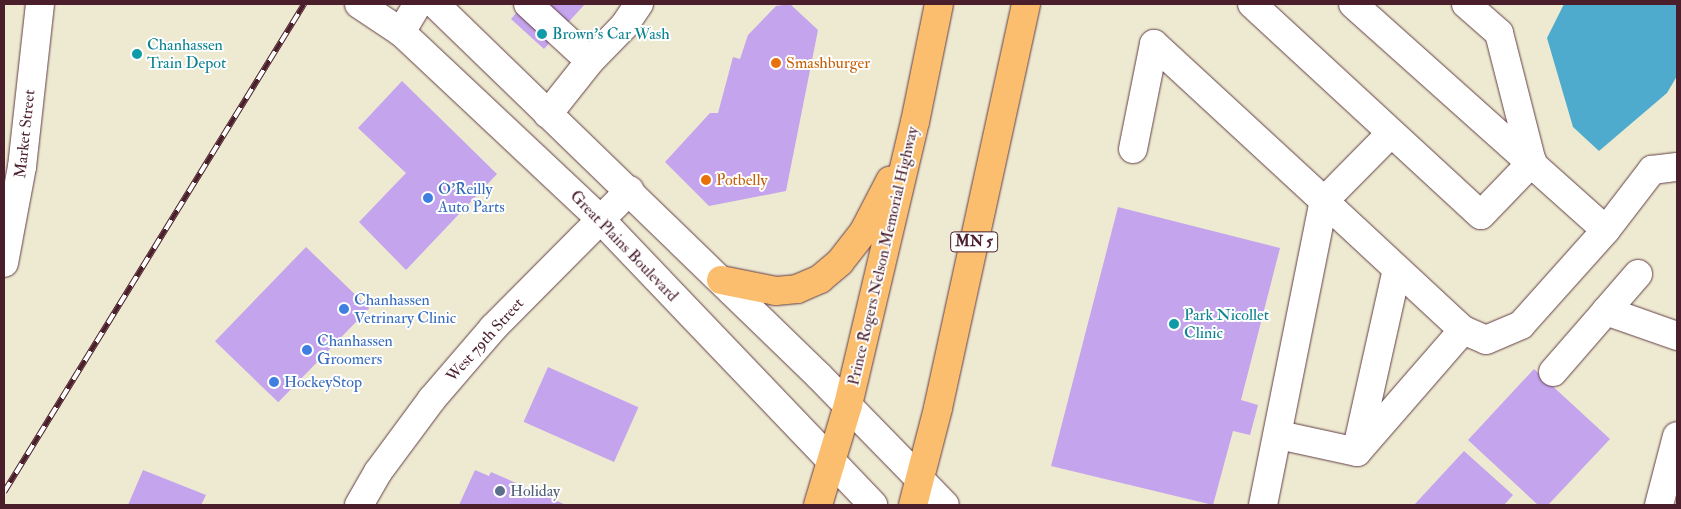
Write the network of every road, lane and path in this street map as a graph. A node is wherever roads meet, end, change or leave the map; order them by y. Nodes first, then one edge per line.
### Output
1 (40, 4) edge
2 (359, 4) edge
3 (418, 4) edge
4 (435, 4) edge
5 (528, 4) edge
6 (640, 4) edge
7 (939, 4) edge
8 (1026, 4) edge
9 (1252, 4) edge
10 (1353, 4) edge
11 (1466, 4) edge
12 (401, 32) junction
13 (590, 61) junction
14 (548, 114) junction
15 (915, 122) junction
16 (1390, 134) junction
17 (1134, 149) dead end
18 (1532, 162) junction
19 (1677, 167) edge
20 (630, 190) junction
21 (1324, 201) junction
22 (601, 220) junction
23 (1606, 230) junction
24 (4, 263) edge
25 (1397, 269) junction
26 (1638, 274) dead end
27 (721, 280) junction
28 (1606, 311) junction
29 (1464, 330) junction
30 (1677, 336) edge
31 (1553, 372) dead end
32 (848, 405) junction
33 (1279, 435) junction
34 (1677, 436) edge
35 (1357, 452) junction
36 (832, 461) junction
37 (917, 493) edge
38 (359, 505) edge
39 (818, 505) edge
40 (873, 505) edge
41 (945, 505) edge
42 (1263, 505) edge
43 (1660, 505) edge

1 - 24 street, Market Street
2 - 12 street, Great Plains Boulevard
3 - 12 street
4 - 14 street
5 - 13 street
6 - 13 street
7 - 15 main road, Prince Rogers Nelson Memorial Highway
8 - 37 main road, MN 5
9 - 16 street
10 - 18 street
11 - 18 street
12 - 22 street, Great Plains Boulevard
13 - 14 street
14 - 20 street
15 - 27 main road
15 - 32 main road, Prince Rogers Nelson Memorial Highway
16 - 18 street
16 - 21 street
17 - 21 street
18 - 23 street
19 - 23 street
20 - 22 street, West 79th Street
20 - 27 street
21 - 25 street
21 - 33 street
22 - 36 street, Great Plains Boulevard
22 - 38 street, West 79th Street
23 - 29 street
25 - 29 street
25 - 35 street
26 - 28 street
27 - 32 street
28 - 30 street
28 - 31 street
29 - 35 street
32 - 36 main road, Prince Rogers Nelson Memorial Highway
32 - 37 street
33 - 35 street
33 - 42 street
34 - 43 street
36 - 39 main road, Prince Rogers Nelson Memorial Highway
36 - 40 street, Great Plains Boulevard
37 - 41 street

